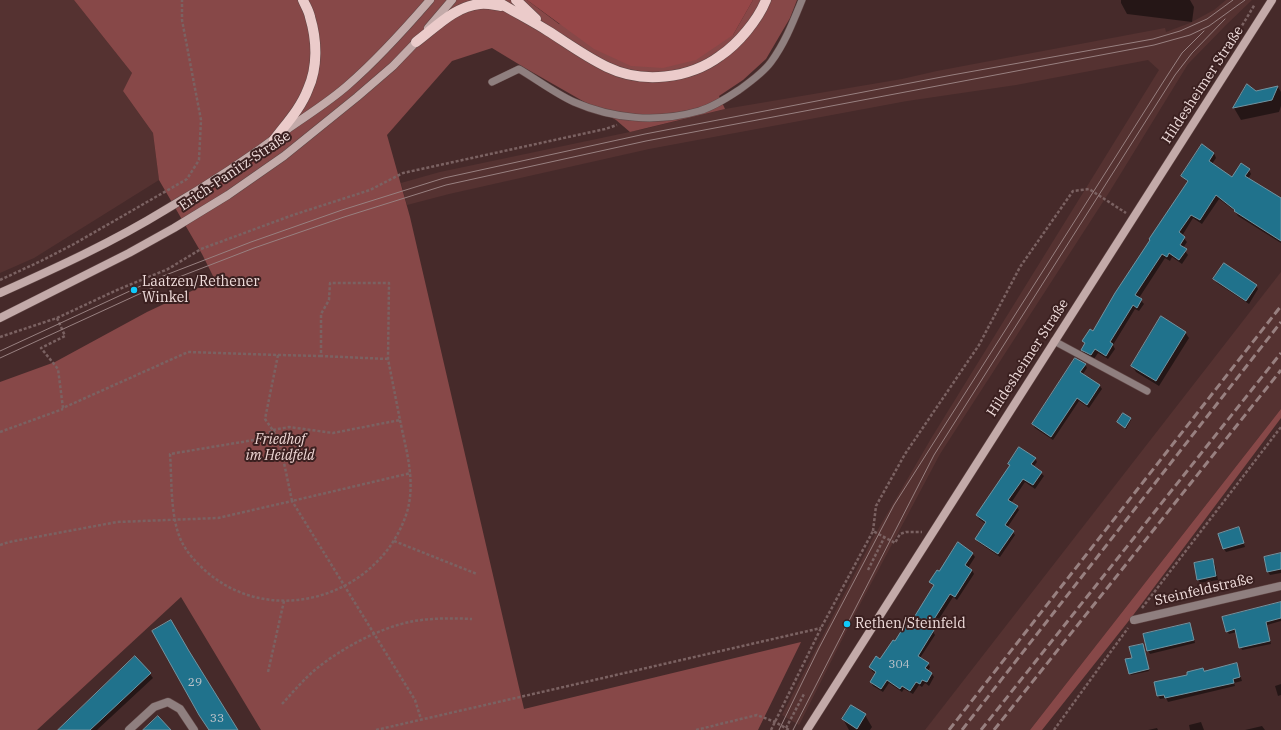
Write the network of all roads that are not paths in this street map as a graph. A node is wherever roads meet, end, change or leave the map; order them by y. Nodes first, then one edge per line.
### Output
1 (303, 0) edge
2 (430, 0) edge
3 (452, 0) edge
4 (495, 0) edge
5 (516, 0) edge
6 (766, 0) edge
7 (802, 0) edge
8 (1272, 0) edge
9 (505, 7) junction
10 (548, 30) junction
11 (416, 42) junction
12 (492, 82) dead end
13 (274, 140) junction
14 (0, 293) edge
15 (1, 316) edge
16 (1054, 341) junction
17 (1147, 391) dead end
18 (1281, 586) edge
19 (1134, 620) road end
20 (129, 730) edge
21 (194, 730) edge
22 (807, 730) edge

1 - 13 main road
2 - 13 main road, Erich-Panitz-Straße
3 - 11 main road, Erich-Panitz-Straße
4 - 9 main road
5 - 10 main road
6 - 10 main road
7 - 12 lane
8 - 16 main road, Hildesheimer Straße
9 - 10 main road
9 - 11 main road
11 - 15 main road, Erich-Panitz-Straße
13 - 14 main road, Erich-Panitz-Straße
16 - 17 lane
16 - 22 main road, Hildesheimer Straße
18 - 19 street, Steinfeldstraße
20 - 21 street

